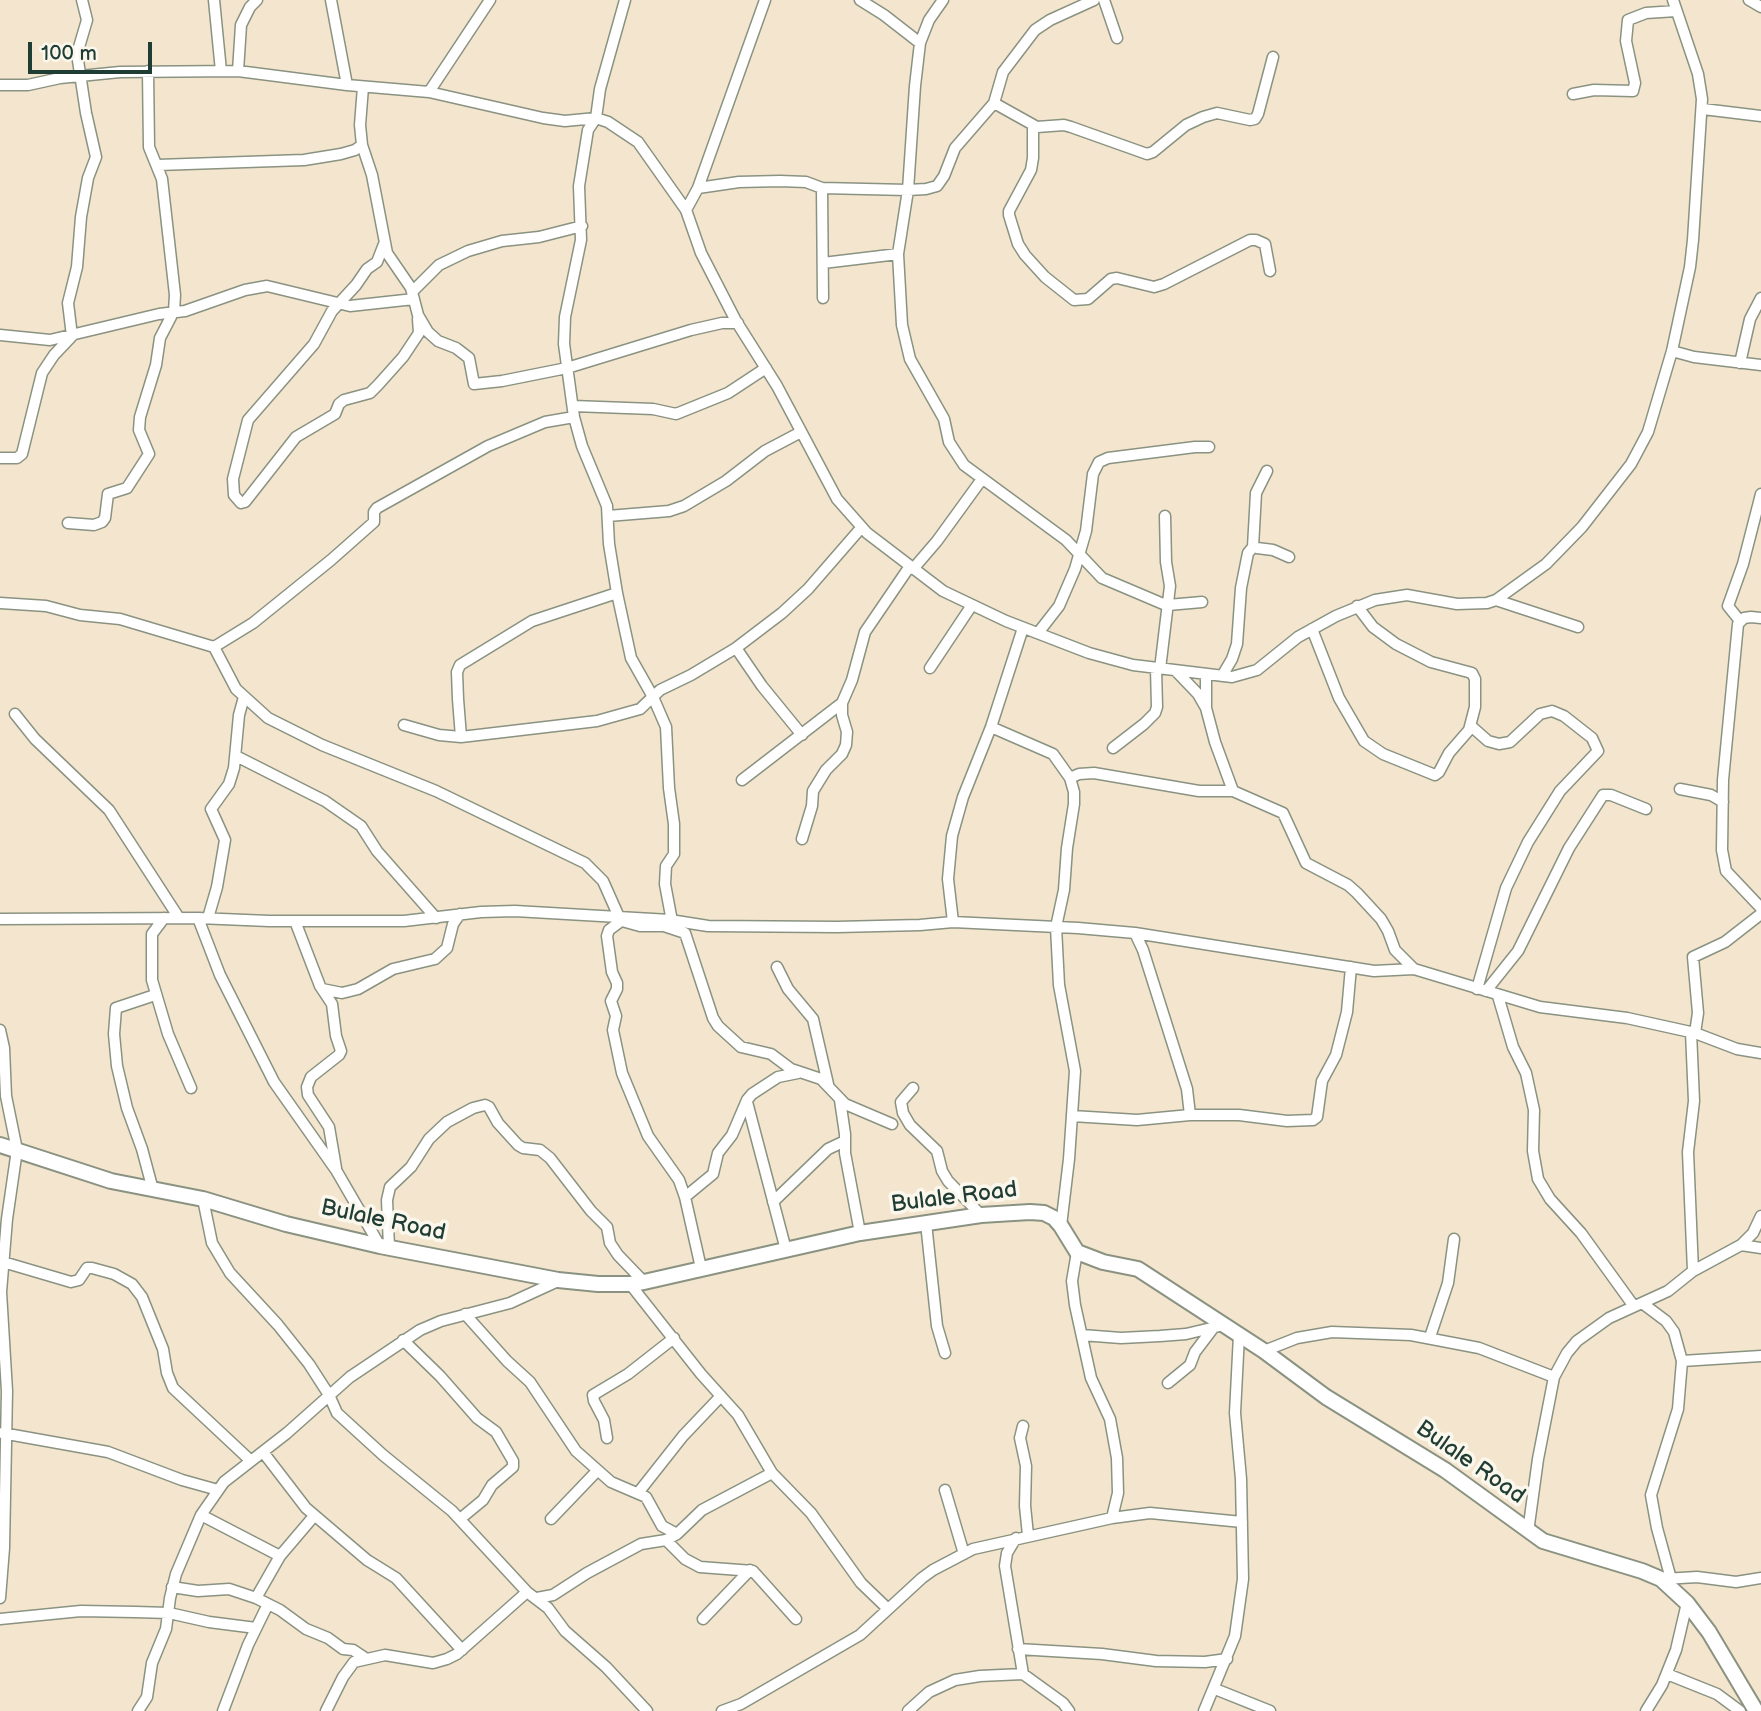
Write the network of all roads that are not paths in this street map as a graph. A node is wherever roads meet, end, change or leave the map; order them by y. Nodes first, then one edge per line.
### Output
1 (82, 0) edge
2 (214, 0) edge
3 (257, 0) edge
4 (331, 0) edge
5 (490, 0) edge
6 (625, 0) edge
7 (765, 0) edge
8 (860, 0) edge
9 (943, 0) edge
10 (1094, 0) edge
11 (1104, 0) edge
12 (1749, 0) edge
13 (1675, 5) edge
14 (1761, 7) edge
15 (1117, 38) dead end
16 (920, 44) junction
17 (1273, 57) dead end
18 (148, 71) junction
19 (221, 71) junction
20 (239, 71) junction
21 (81, 76) junction
22 (0, 85) edge
23 (347, 85) junction
24 (363, 87) junction
25 (429, 92) junction
26 (1573, 94) dead end
27 (994, 103) junction
28 (1703, 109) junction
29 (1761, 116) edge
30 (596, 118) junction
31 (1034, 126) junction
32 (362, 145) junction
33 (158, 165) junction
34 (698, 188) junction
35 (822, 188) junction
36 (908, 190) junction
37 (686, 211) junction
38 (582, 226) junction
39 (384, 243) junction
40 (898, 254) junction
41 (824, 262) junction
42 (1270, 271) dead end
43 (413, 295) junction
44 (823, 298) dead end
45 (1761, 298) edge
46 (340, 302) junction
47 (174, 311) junction
48 (418, 315) junction
49 (738, 323) junction
50 (0, 335) edge
51 (72, 336) junction
52 (1672, 351) junction
53 (1740, 363) junction
54 (1761, 365) edge
55 (567, 368) junction
56 (766, 368) junction
57 (574, 412) junction
58 (801, 432) junction
59 (1209, 447) dead end
60 (0, 458) edge
61 (1267, 471) dead end
62 (982, 479) junction
63 (1761, 494) edge
64 (608, 516) junction
65 (1165, 516) dead end
66 (68, 523) dead end
67 (862, 528) junction
68 (1253, 547) junction
69 (1079, 556) junction
70 (1289, 557) dead end
71 (911, 568) junction
72 (617, 593) junction
73 (1496, 600) junction
74 (1202, 602) dead end
75 (0, 603) edge
76 (972, 605) junction
77 (1168, 605) junction
78 (1357, 607) junction
79 (1761, 618) edge
80 (1740, 621) junction
81 (1578, 627) dead end
82 (1023, 628) junction
83 (1312, 629) junction
84 (1038, 633) junction
85 (214, 647) junction
86 (736, 648) junction
87 (930, 668) dead end
88 (1158, 669) junction
89 (1176, 671) junction
90 (1206, 675) junction
91 (1222, 676) junction
92 (653, 696) junction
93 (244, 697) junction
94 (842, 703) junction
95 (1206, 708) junction
96 (15, 714) dead end
97 (404, 725) dead end
98 (1471, 726) junction
99 (991, 727) junction
100 (802, 735) junction
101 (461, 737) junction
102 (1113, 748) dead end
103 (236, 756) junction
104 (1070, 778) junction
105 (742, 779) dead end
106 (1680, 789) dead end
107 (1233, 791) junction
108 (1723, 802) junction
109 (1646, 809) dead end
110 (802, 839) dead end
111 (1761, 908) edge
112 (460, 914) junction
113 (1761, 914) edge
114 (671, 916) dead end
115 (164, 918) junction
116 (179, 918) junction
117 (203, 918) junction
118 (436, 918) junction
119 (0, 919) edge
120 (620, 919) junction
121 (295, 921) junction
122 (953, 922) junction
123 (1056, 928) junction
124 (1135, 933) junction
125 (777, 967) dead end
126 (1351, 967) junction
127 (1413, 969) junction
128 (322, 989) junction
129 (1482, 990) junction
130 (155, 995) junction
131 (1498, 996) junction
132 (0, 1030) edge
133 (1693, 1033) junction
134 (1761, 1053) edge
135 (798, 1073) junction
136 (828, 1084) junction
137 (191, 1088) dead end
138 (913, 1088) dead end
139 (747, 1100) junction
140 (840, 1100) junction
141 (1191, 1115) junction
142 (1072, 1116) junction
143 (892, 1124) dead end
144 (845, 1141) junction
145 (0, 1145) edge
146 (17, 1150) junction
147 (336, 1170) junction
148 (153, 1190) junction
149 (685, 1197) junction
150 (203, 1199) junction
151 (774, 1202) junction
152 (981, 1215) junction
153 (1761, 1216) edge
154 (926, 1223) junction
155 (1061, 1226) junction
156 (860, 1233) junction
157 (1454, 1239) dead end
158 (1741, 1245) junction
159 (384, 1247) junction
160 (1761, 1248) edge
161 (786, 1250) junction
162 (1077, 1252) junction
163 (4, 1262) junction
164 (701, 1268) junction
165 (1693, 1271) junction
166 (558, 1280) junction
167 (637, 1283) junction
168 (1638, 1304) junction
169 (464, 1314) junction
170 (1219, 1326) junction
171 (1082, 1335) junction
172 (1239, 1335) junction
173 (1430, 1337) junction
174 (674, 1338) junction
175 (403, 1340) junction
176 (1264, 1352) junction
177 (945, 1353) dead end
178 (1761, 1356) edge
179 (1682, 1361) junction
180 (1554, 1377) junction
181 (1168, 1383) dead end
182 (329, 1395) junction
183 (721, 1396) junction
184 (1023, 1426) dead end
185 (3, 1433) edge
186 (607, 1438) dead end
187 (263, 1452) junction
188 (251, 1461) junction
189 (597, 1471) junction
190 (772, 1473) junction
191 (218, 1490) junction
192 (945, 1490) dead end
193 (638, 1493) junction
194 (201, 1515) junction
195 (314, 1516) junction
196 (1112, 1518) junction
197 (460, 1519) junction
198 (551, 1519) dead end
199 (1242, 1522) junction
200 (1528, 1532) junction
201 (677, 1534) junction
202 (1028, 1535) junction
203 (1016, 1538) junction
204 (666, 1540) junction
205 (2, 1548) edge
206 (964, 1554) junction
207 (280, 1556) junction
208 (750, 1570) junction
209 (1761, 1578) edge
210 (1666, 1579) junction
211 (172, 1587) junction
212 (532, 1595) junction
213 (0, 1598) edge
214 (256, 1598) junction
215 (1686, 1603) junction
216 (268, 1604) junction
217 (888, 1609) junction
218 (169, 1614) junction
219 (0, 1619) edge
220 (702, 1619) dead end
221 (796, 1619) dead end
222 (256, 1628) junction
223 (1018, 1649) junction
224 (462, 1650) junction
225 (365, 1658) junction
226 (1227, 1659) junction
227 (1023, 1674) junction
228 (1667, 1674) junction
229 (1214, 1689) junction
230 (744, 1708) edge
231 (138, 1711) edge
232 (223, 1711) edge
233 (326, 1711) edge
234 (647, 1711) edge
235 (722, 1711) edge
236 (908, 1711) edge
237 (1069, 1711) edge
238 (1204, 1711) edge
239 (1270, 1711) edge
240 (1646, 1711) edge
241 (1740, 1711) edge
242 (1756, 1711) edge

1 - 21 street
2 - 19 street
3 - 20 street
4 - 23 street
5 - 25 street
6 - 30 street
7 - 34 street
8 - 16 street
9 - 16 street
10 - 27 street
11 - 15 street
12 - 14 street
13 - 26 street
13 - 28 street
16 - 36 street
17 - 31 street
18 - 19 street
18 - 21 street
18 - 33 street
19 - 20 street
20 - 23 street
21 - 22 street
21 - 51 street
23 - 24 street
24 - 25 street
24 - 32 street
25 - 30 street
27 - 31 street
27 - 36 street
28 - 29 street
28 - 52 street
30 - 37 street
30 - 38 street
31 - 42 street
32 - 33 street
32 - 39 street
33 - 47 street
34 - 35 street
34 - 37 street
35 - 36 street
35 - 41 street
36 - 40 street
37 - 49 street
38 - 43 street
38 - 55 street
39 - 43 street
39 - 46 street
40 - 41 street
40 - 62 street
41 - 44 street
43 - 46 street
43 - 48 street
45 - 53 street
46 - 47 street
46 - 48 street
47 - 51 street
47 - 66 street
48 - 55 street
49 - 55 street
49 - 56 street
50 - 51 street
51 - 60 street
52 - 53 street
52 - 73 street
53 - 54 street
55 - 57 street
56 - 57 street
56 - 58 street
57 - 64 street
57 - 85 street
58 - 64 street
58 - 67 street
59 - 69 street
61 - 68 street
62 - 69 street
62 - 71 street
63 - 80 street
64 - 72 street
65 - 77 street
67 - 71 street
67 - 86 street
68 - 70 street
68 - 91 street
69 - 77 street
69 - 84 street
71 - 76 street
71 - 94 street
72 - 92 street
72 - 101 street
73 - 78 street
73 - 81 street
74 - 77 street
75 - 85 street
76 - 82 street
76 - 87 street
77 - 88 street
78 - 83 street
78 - 98 street
79 - 80 street
80 - 108 street
82 - 84 street
82 - 99 street
83 - 91 street
83 - 98 street
84 - 88 street
85 - 93 street
86 - 92 street
86 - 100 street
88 - 89 street
88 - 102 street
89 - 90 street
89 - 95 street
90 - 91 street
90 - 95 street
92 - 101 street
92 - 114 street
93 - 103 street
93 - 120 street
94 - 100 street
94 - 110 street
95 - 107 street
96 - 116 street
97 - 101 street
98 - 129 street
99 - 104 street
99 - 122 street
100 - 105 street
103 - 117 street
103 - 118 street
104 - 107 street
104 - 123 street
106 - 108 street
107 - 127 street
108 - 111 street
109 - 129 street
112 - 118 street
112 - 120 street
112 - 128 street
113 - 133 street
115 - 116 street
115 - 119 street
115 - 130 street
116 - 117 street
117 - 121 street
117 - 147 street
118 - 121 street
120 - 122 street
120 - 135 street
120 - 149 street
121 - 128 street
122 - 123 street
123 - 124 street
123 - 142 street
124 - 126 street
124 - 141 street
125 - 136 street
126 - 127 street
126 - 141 street
127 - 129 street
128 - 147 street
129 - 131 street
130 - 137 street
130 - 148 street
131 - 133 street
131 - 168 street
132 - 146 street
133 - 134 street
133 - 165 street
135 - 136 street
135 - 139 street
136 - 140 street
138 - 152 street
139 - 149 street
139 - 151 street
140 - 143 street
140 - 144 street
141 - 142 street
142 - 155 street
144 - 151 street
144 - 156 street
145 - 146 street, Bulale Road
146 - 148 street, Bulale Road
146 - 163 street
147 - 159 street
148 - 150 street, Bulale Road
149 - 164 street
150 - 159 street, Bulale Road
150 - 182 street
151 - 161 street
152 - 154 street, Bulale Road
152 - 155 street, Bulale Road
153 - 158 street
154 - 156 street, Bulale Road
154 - 177 street
155 - 162 street
156 - 161 street, Bulale Road
157 - 173 street
158 - 160 street
158 - 165 street
159 - 166 street, Bulale Road
159 - 167 street
161 - 164 street, Bulale Road
162 - 170 street, Bulale Road
162 - 171 street
163 - 185 street
163 - 188 street
164 - 167 street, Bulale Road
165 - 168 street
166 - 167 street, Bulale Road
166 - 169 street
167 - 174 street
168 - 179 street
168 - 180 street
169 - 175 street
169 - 189 street
170 - 171 street
170 - 172 street, Bulale Road
170 - 181 street
171 - 196 street
172 - 176 street, Bulale Road
172 - 199 street
173 - 176 street
173 - 180 street
174 - 183 street
174 - 186 street
175 - 182 street
175 - 197 street
176 - 200 street, Bulale Road
178 - 179 street
179 - 210 street
180 - 200 street
182 - 187 street
182 - 197 street
183 - 190 street
183 - 193 street
184 - 202 street
185 - 191 street
185 - 205 street
187 - 188 street
187 - 195 street
188 - 191 street
189 - 193 street
189 - 198 street
190 - 201 street
190 - 217 street
191 - 194 street
192 - 206 street
193 - 201 street
194 - 207 street
194 - 211 street
195 - 207 street
195 - 224 street
196 - 199 street
196 - 202 street
197 - 212 street
199 - 226 street
200 - 210 street, Bulale Road
201 - 204 street
202 - 203 street
203 - 206 street
203 - 223 street
204 - 208 street
204 - 212 street
205 - 213 street
206 - 217 street
207 - 214 street
208 - 220 street
208 - 221 street
209 - 210 street
210 - 215 street, Bulale Road
211 - 214 street
211 - 218 street
212 - 224 street
212 - 234 street
214 - 216 street
215 - 228 street
215 - 242 street, Bulale Road
216 - 222 street
216 - 225 street
217 - 230 street
218 - 219 street
218 - 222 street
218 - 231 street
222 - 232 street
223 - 226 street
223 - 227 street
224 - 225 street
225 - 233 street
226 - 229 street
227 - 236 street
227 - 237 street
228 - 240 street
228 - 241 street
229 - 238 street
229 - 239 street
230 - 235 street

